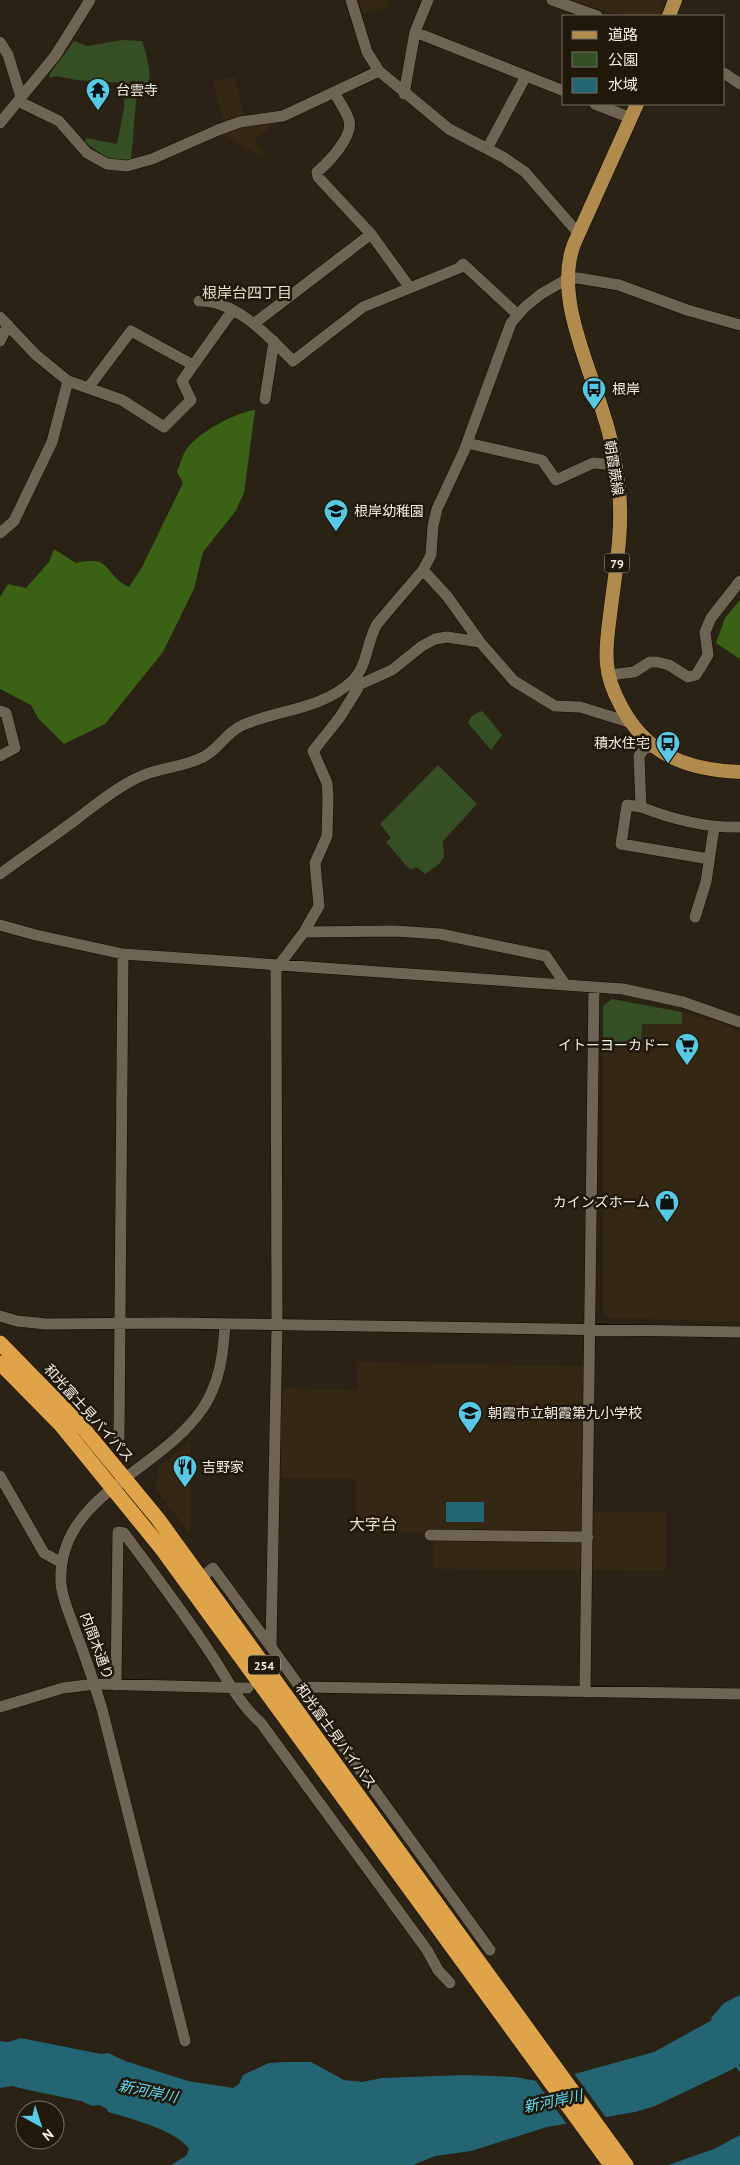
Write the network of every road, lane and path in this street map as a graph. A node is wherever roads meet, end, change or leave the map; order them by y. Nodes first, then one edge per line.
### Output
1 (90, 0) edge
2 (351, 0) edge
3 (428, 0) edge
4 (553, 0) edge
5 (675, 0) edge
6 (594, 15) edge
7 (669, 15) edge
8 (415, 32) junction
9 (0, 42) edge
10 (379, 71) junction
11 (725, 74) edge
12 (526, 76) junction
13 (740, 84) edge
14 (562, 90) edge
15 (334, 92) junction
16 (404, 94) junction
17 (19, 99) junction
18 (598, 105) edge
19 (637, 105) edge
20 (631, 118) junction
21 (0, 123) edge
22 (486, 149) junction
23 (371, 234) junction
24 (579, 234) junction
25 (567, 279) junction
26 (410, 288) junction
27 (198, 301) dead end
28 (232, 311) junction
29 (517, 314) junction
30 (4, 321) edge
31 (255, 323) junction
32 (740, 326) edge
33 (0, 341) edge
34 (274, 342) junction
35 (193, 365) junction
36 (68, 381) junction
37 (88, 388) junction
38 (265, 399) dead end
39 (467, 443) junction
40 (615, 465) junction
41 (0, 534) edge
42 (423, 570) junction
43 (740, 581) edge
44 (480, 642) junction
45 (609, 675) junction
46 (354, 680) junction
47 (0, 711) edge
48 (632, 723) junction
49 (653, 746) junction
50 (0, 756) edge
51 (740, 772) edge
52 (641, 807) junction
53 (740, 827) edge
54 (714, 828) junction
55 (710, 859) junction
56 (0, 874) edge
57 (695, 916) dead end
58 (0, 924) edge
59 (304, 932) junction
60 (123, 954) junction
61 (277, 966) junction
62 (565, 984) junction
63 (594, 987) junction
64 (740, 1022) edge
65 (0, 1316) edge
66 (120, 1322) junction
67 (277, 1324) junction
68 (225, 1325) junction
69 (589, 1328) junction
70 (740, 1332) edge
71 (0, 1343) edge
72 (0, 1363) edge
73 (119, 1438) dead end
74 (0, 1476) edge
75 (126, 1479) junction
76 (114, 1489) junction
77 (430, 1535) dead end
78 (588, 1537) junction
79 (62, 1563) junction
80 (201, 1578) junction
81 (271, 1647) junction
82 (95, 1684) junction
83 (116, 1685) junction
84 (231, 1688) junction
85 (248, 1688) dead end
86 (300, 1688) junction
87 (584, 1692) junction
88 (740, 1694) edge
89 (0, 1706) edge
90 (490, 1950) dead end
91 (450, 1983) dead end
92 (184, 2037) dead end
93 (610, 2165) edge
94 (626, 2165) edge

1 - 17 street
2 - 10 street
3 - 8 street
4 - 6 street
5 - 7 main road
8 - 12 street
8 - 16 street
9 - 17 street
10 - 15 street
10 - 16 street
11 - 13 street
12 - 14 street
12 - 22 street
15 - 17 street
15 - 23 street
16 - 22 street
17 - 21 street
18 - 20 street
19 - 20 main road, 朝霞蕨線 / 79
20 - 24 main road, 朝霞蕨線 / 79
22 - 24 street
23 - 26 street
23 - 31 street
24 - 25 main road, 朝霞蕨線 / 79
25 - 29 street
25 - 32 street
25 - 40 main road, 朝霞蕨線 / 79
26 - 29 street
26 - 34 street
27 - 28 street
28 - 31 street
28 - 35 street
29 - 39 street
30 - 33 street
30 - 36 street
31 - 34 street
34 - 38 street
35 - 37 street
35 - 37 street
36 - 37 street
36 - 41 street
39 - 40 street
39 - 42 street
40 - 45 main road, 朝霞蕨線 / 79
42 - 44 street
42 - 46 street
43 - 45 street
44 - 46 street
44 - 48 street
45 - 48 main road, 朝霞蕨線 / 79
46 - 56 street
46 - 59 street
47 - 50 street
48 - 49 main road, 朝霞蕨線 / 79
49 - 51 main road, 朝霞蕨線 / 79
49 - 52 street
52 - 54 street
52 - 55 street
53 - 54 street
54 - 55 street
55 - 57 street
58 - 60 street
59 - 61 street
59 - 62 street
60 - 61 street
60 - 66 street
61 - 62 street
61 - 67 street
62 - 63 street
63 - 64 street
63 - 69 street
65 - 66 street
66 - 68 street
66 - 73 street
67 - 68 street
67 - 69 street
67 - 81 street
68 - 75 street, 内間木通り
69 - 70 street
69 - 78 street
71 - 75 highway, 和光富士見バイパス / 254
72 - 76 highway, 254
74 - 79 street
75 - 76 street, 内間木通り
75 - 80 highway, 和光富士見バイパス / 254
76 - 79 street, 内間木通り
76 - 93 highway, 254
77 - 78 street
78 - 87 street
79 - 82 street, 内間木通り
80 - 81 street
80 - 94 highway, 和光富士見バイパス / 254
81 - 86 street
82 - 83 street
82 - 89 street
82 - 92 street, 内間木通り
83 - 84 street
83 - 84 street
84 - 85 street
84 - 91 street
86 - 87 street
86 - 90 street
87 - 88 street

